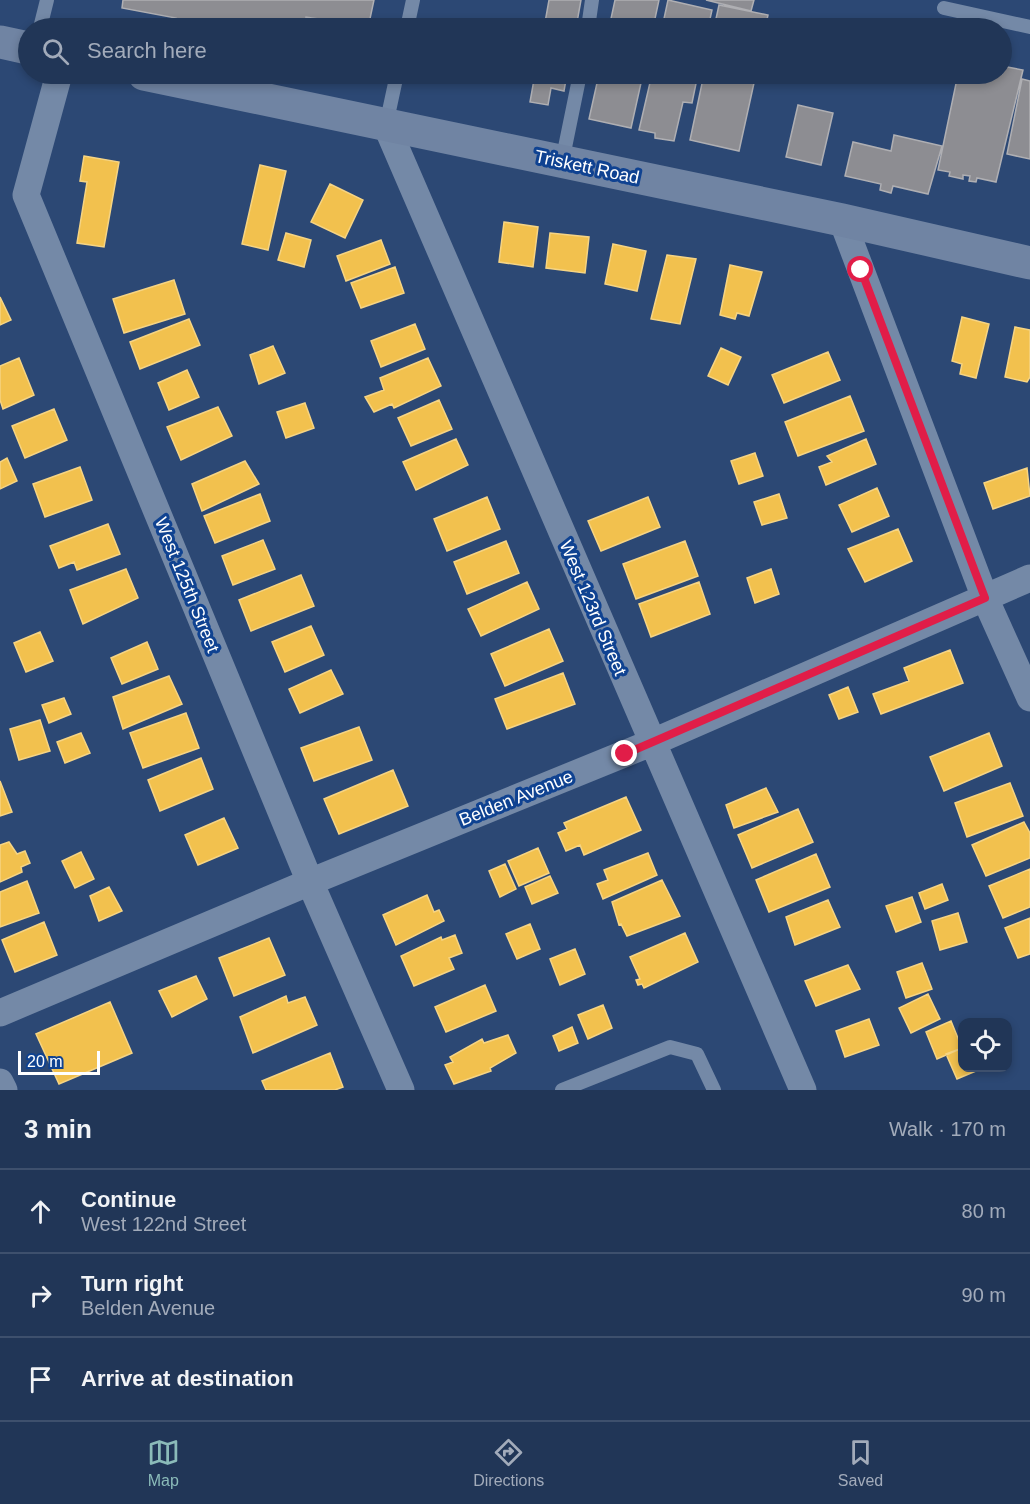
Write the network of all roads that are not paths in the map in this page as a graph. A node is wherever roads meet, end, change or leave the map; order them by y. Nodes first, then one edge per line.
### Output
1 (47, 0) edge
2 (413, 0) edge
3 (592, 0) edge
4 (944, 8) dead end
5 (42, 18) edge
6 (409, 18) edge
7 (589, 18) edge
8 (989, 18) edge
9 (1012, 23) edge
10 (1030, 27) edge
11 (0, 42) edge
12 (18, 46) edge
13 (55, 84) edge
14 (191, 84) edge
15 (395, 84) edge
16 (578, 84) edge
17 (386, 125) junction
18 (562, 162) junction
19 (842, 220) junction
20 (1030, 263) edge
21 (1030, 578) edge
22 (985, 598) junction
23 (1030, 698) edge
24 (651, 743) junction
25 (310, 882) junction
26 (0, 1013) edge
27 (0, 1082) edge
28 (4, 1090) edge
29 (401, 1090) edge
30 (562, 1090) edge
31 (714, 1090) edge
32 (803, 1090) edge

1 - 5 lane
2 - 6 lane
3 - 7 lane
4 - 8 lane
9 - 10 lane
11 - 12 street
13 - 25 street, West 125th Street
14 - 17 street, Triskett Road
15 - 17 lane
16 - 18 lane
17 - 18 street, Triskett Road
17 - 24 street, West 123rd Street
18 - 19 street, Triskett Road
19 - 20 street, Triskett Road
19 - 22 street
21 - 22 street, Belden Avenue
22 - 23 street
22 - 24 street, Belden Avenue
24 - 25 street, Belden Avenue
24 - 32 street, West 123rd Street
25 - 26 street, Belden Avenue
25 - 29 street, West 125th Street
27 - 28 street
30 - 31 lane

